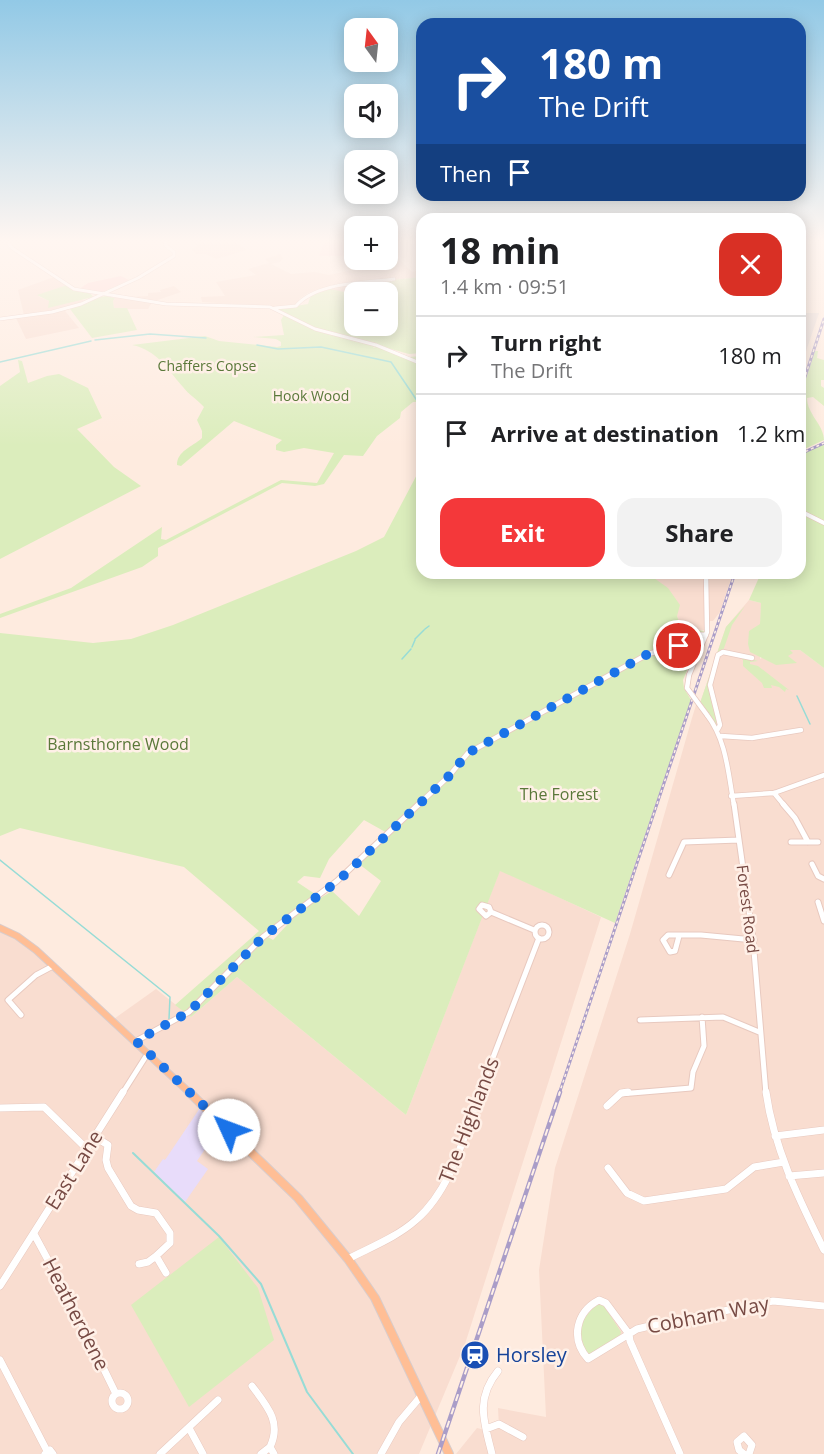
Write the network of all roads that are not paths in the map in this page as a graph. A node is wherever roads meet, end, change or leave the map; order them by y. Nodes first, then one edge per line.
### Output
1 (55, 311) edge
2 (279, 311) edge
3 (0, 319) edge
4 (416, 362) edge
5 (806, 514) edge
6 (824, 522) edge
7 (706, 579) edge
8 (706, 635) junction
9 (752, 658) dead end
10 (718, 729) junction
11 (801, 730) dead end
12 (721, 736) junction
13 (824, 775) edge
14 (774, 793) junction
15 (731, 796) junction
16 (739, 840) junction
17 (791, 842) dead end
18 (808, 842) junction
19 (818, 842) dead end
20 (812, 864) dead end
21 (669, 875) dead end
22 (824, 879) edge
23 (818, 902) dead end
24 (491, 912) dead end
25 (824, 921) edge
26 (0, 928) edge
27 (534, 930) junction
28 (679, 936) dead end
29 (538, 938) junction
30 (754, 940) junction
31 (53, 966) junction
32 (21, 1015) dead end
33 (702, 1017) junction
34 (640, 1020) dead end
35 (759, 1032) junction
36 (136, 1041) junction
37 (148, 1053) junction
38 (607, 1106) dead end
39 (0, 1108) edge
40 (824, 1130) edge
41 (775, 1136) junction
42 (95, 1137) junction
43 (87, 1149) junction
44 (784, 1162) junction
45 (608, 1168) dead end
46 (824, 1173) edge
47 (789, 1176) junction
48 (34, 1234) junction
49 (824, 1250) edge
50 (156, 1256) junction
51 (348, 1259) junction
52 (139, 1264) dead end
53 (166, 1273) dead end
54 (0, 1287) edge
55 (824, 1306) edge
56 (630, 1335) junction
57 (0, 1360) edge
58 (498, 1371) dead end
59 (252, 1386) dead end
60 (116, 1394) dead end
61 (421, 1396) junction
62 (218, 1400) dead end
63 (189, 1428) junction
64 (486, 1429) junction
65 (440, 1437) joint
66 (523, 1437) dead end
67 (272, 1450) edge
68 (48, 1453) edge
69 (738, 1453) edge
70 (160, 1454) edge
71 (203, 1454) edge
72 (261, 1454) edge
73 (381, 1454) edge
74 (449, 1454) edge
75 (492, 1454) edge
76 (680, 1454) edge
77 (749, 1454) edge

1 - 3 street
2 - 4 street
5 - 6 street
7 - 8 street, Forest Road
8 - 10 street, Forest Road, bridge
8 - 36 street
9 - 10 street
10 - 12 street, Forest Road
11 - 12 street
12 - 15 street, Forest Road
13 - 14 street
14 - 15 street
14 - 18 street
15 - 16 street, Forest Road
16 - 21 street
16 - 30 street, Forest Road
17 - 18 street
18 - 19 street
20 - 22 street
23 - 25 street
24 - 27 street
26 - 31 main road
27 - 29 street
27 - 29 street
28 - 30 street
29 - 51 street, The Highlands
30 - 35 street, Forest Road
31 - 32 street
31 - 36 main road
33 - 34 street
33 - 35 street
33 - 38 street
35 - 41 street, Forest Road
36 - 37 main road
37 - 42 street, East Lane
37 - 51 main road
39 - 43 street
40 - 41 street
41 - 44 street, Forest Road
42 - 43 street, East Lane
42 - 50 street
43 - 48 street, East Lane
44 - 45 street
44 - 47 street, Forest Road
46 - 47 street
47 - 49 street, Forest Road
48 - 54 street, East Lane
48 - 60 street, Heatherdene
50 - 52 street
50 - 53 street
51 - 61 main road
55 - 56 street, Cobham Way
56 - 56 street, Cobham Way
56 - 76 street, Cobham Way
57 - 68 street
58 - 64 street
59 - 67 street
61 - 65 main road
61 - 73 street
62 - 63 street
63 - 70 street
63 - 71 street
64 - 66 street
64 - 75 street
65 - 74 main road
67 - 72 street
69 - 77 street

